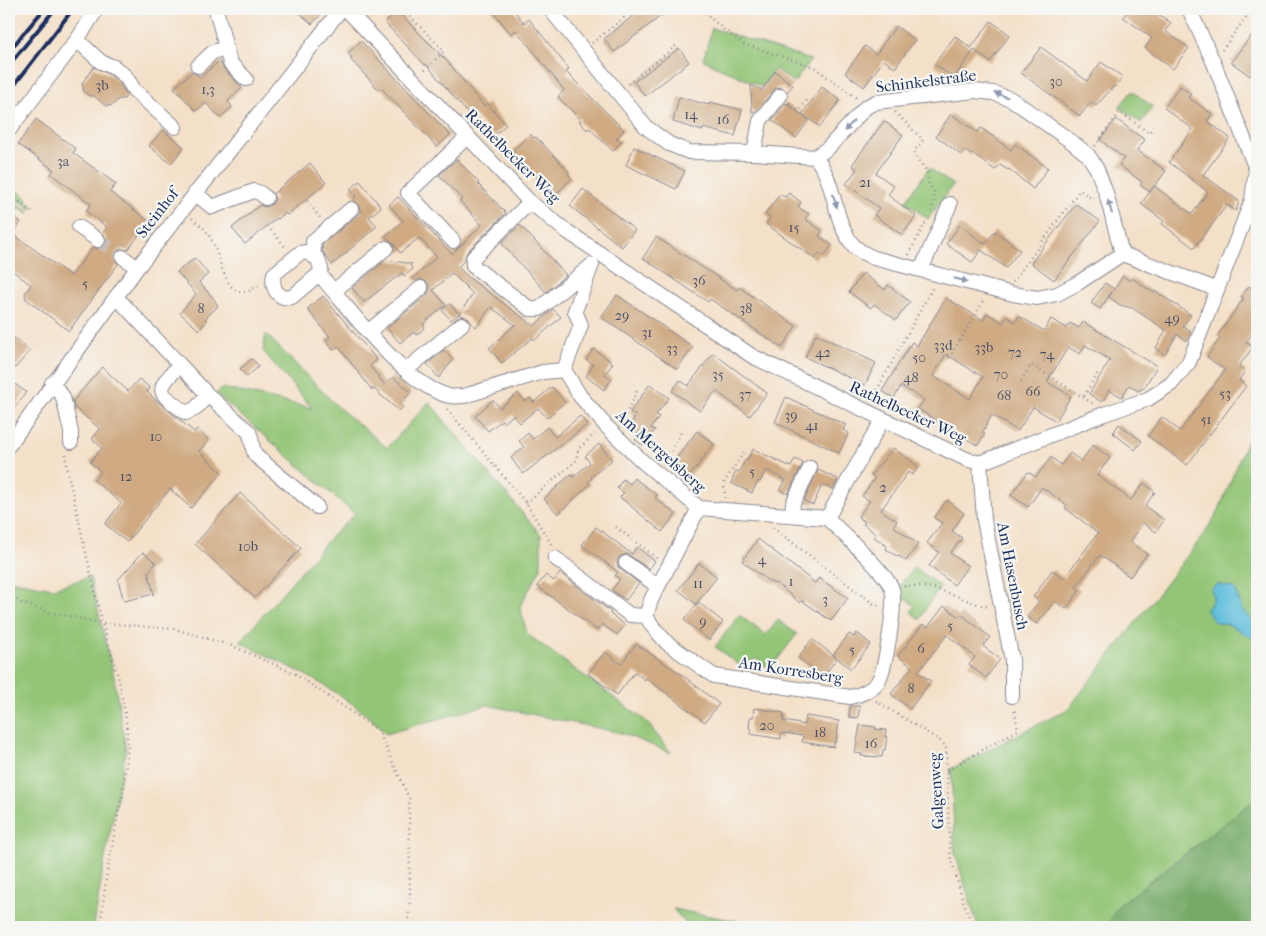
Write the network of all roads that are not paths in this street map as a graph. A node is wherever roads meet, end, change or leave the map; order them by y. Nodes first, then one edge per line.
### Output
1 (98, 9) edge
2 (216, 9) edge
3 (341, 9) edge
4 (346, 9) edge
5 (550, 9) edge
6 (1189, 9) edge
7 (78, 38) junction
8 (226, 48) junction
9 (198, 66) dead end
10 (246, 79) dead end
11 (780, 96) road end
12 (175, 127) dead end
13 (9, 130) edge
14 (467, 137) junction
15 (754, 153) junction
16 (815, 158) junction
17 (195, 193) junction
18 (266, 198) dead end
19 (530, 202) junction
20 (950, 204) dead end
21 (351, 209) dead end
22 (79, 227) dead end
23 (98, 240) tunnel mouth
24 (453, 241) dead end
25 (386, 248) dead end
26 (1122, 254) junction
27 (314, 255) junction
28 (123, 257) tunnel mouth
29 (595, 259) junction
30 (137, 268) junction
31 (921, 270) junction
32 (319, 274) junction
33 (421, 288) dead end
34 (1216, 289) junction
35 (334, 292) junction
36 (115, 298) junction
37 (462, 324) dead end
38 (368, 332) junction
39 (180, 366) junction
40 (406, 370) junction
41 (564, 370) junction
42 (52, 383) junction
43 (208, 395) junction
44 (883, 419) junction
45 (71, 442) road end
46 (9, 445) edge
47 (980, 463) junction
48 (810, 468) dead end
49 (317, 506) dead end
50 (699, 508) junction
51 (792, 515) junction
52 (827, 518) junction
53 (555, 558) road end
54 (626, 563) dead end
55 (657, 586) junction
56 (646, 616) junction
57 (1012, 696) dead end

1 - 7 street
2 - 8 street
3 - 17 street, Steinhof
4 - 14 street, Rathelbecker Weg
5 - 15 street
6 - 34 street
7 - 12 street
7 - 13 street
8 - 9 street
8 - 10 street
11 - 15 street
14 - 19 street, Rathelbecker Weg
14 - 24 street
15 - 16 street
26 -> 16 street, Schinkelstraße
16 -> 31 street
17 - 18 street
17 - 30 street, Steinhof
19 - 29 street, Rathelbecker Weg
19 - 29 street
20 - 31 street
21 - 27 street
22 - 23 street
25 - 35 street
31 -> 26 street
26 - 34 street
27 - 32 street
27 - 32 street
28 - 30 street
29 - 41 street
29 - 44 street, Rathelbecker Weg
30 - 36 street, Steinhof
32 - 35 street
33 - 38 street
34 - 47 street
35 - 38 street
36 - 39 street
36 - 42 street, Steinhof
37 - 40 street
38 - 40 street
39 - 43 street
39 - 43 street
40 - 41 street
41 - 50 street, Am Mergelsberg
42 - 45 street
42 - 46 street, Steinhof
43 - 49 street
44 - 47 street, Rathelbecker Weg
44 - 52 street
47 - 57 street, Am Hasenbusch
48 - 51 street
50 - 51 street, Am Mergelsberg
50 - 55 street
51 - 52 street, Am Mergelsberg
52 - 56 street, Am Korresberg
53 - 56 street
54 - 55 street
55 - 56 street

